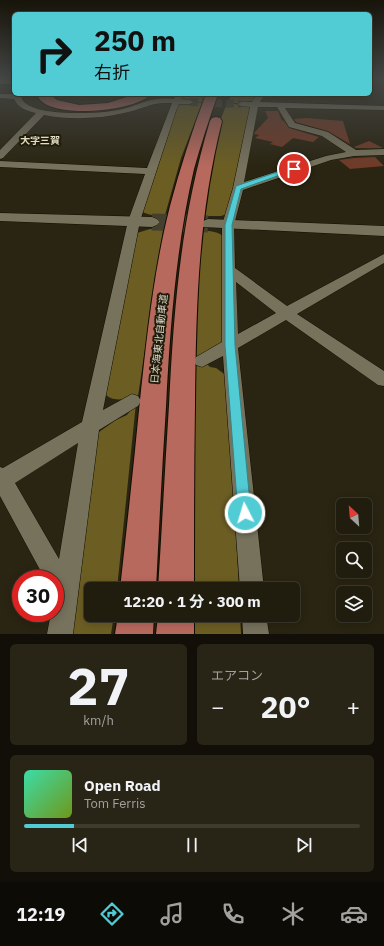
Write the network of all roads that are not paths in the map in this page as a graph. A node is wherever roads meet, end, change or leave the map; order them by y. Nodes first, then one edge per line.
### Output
1 (31, 109) edge
2 (131, 109) edge
3 (174, 109) edge
4 (206, 109) edge
5 (227, 109) edge
6 (254, 109) edge
7 (281, 109) edge
8 (42, 112) junction
9 (384, 152) edge
10 (354, 153) junction
11 (0, 156) edge
12 (0, 164) edge
13 (151, 171) junction
14 (238, 188) junction
15 (0, 217) edge
16 (134, 221) junction
17 (152, 222) tunnel mouth
18 (208, 224) tunnel mouth
19 (228, 225) junction
20 (384, 231) edge
21 (384, 258) edge
22 (229, 270) junction
23 (286, 313) junction
24 (230, 345) junction
25 (202, 361) dead end
26 (384, 380) edge
27 (132, 401) dead end
28 (90, 427) junction
29 (1, 479) edge
30 (139, 582) edge
31 (176, 582) edge
32 (251, 582) edge
33 (66, 594) junction
34 (135, 622) edge
35 (176, 622) edge
36 (255, 622) edge
37 (60, 634) edge
38 (134, 634) edge
39 (175, 634) edge
40 (256, 634) edge

1 - 8 street
2 - 8 street
3 - 13 street
4 - 30 highway, 日本海東北自動車道
5 - 31 highway
6 - 14 street
7 - 10 street
8 - 11 street
9 - 10 street
10 - 14 street
12 - 13 street
13 - 16 street
14 - 19 street
15 - 16 street
16 - 17 street
16 - 28 street
18 - 19 street
19 - 20 street
19 - 22 street
21 - 23 street
22 - 23 street
22 - 24 street
23 - 24 street
23 - 26 street
24 - 25 street
24 - 32 street
27 - 28 street
28 - 29 street
28 - 33 street
29 - 33 street
33 - 37 street
34 - 38 highway
35 - 39 highway
36 - 40 street

